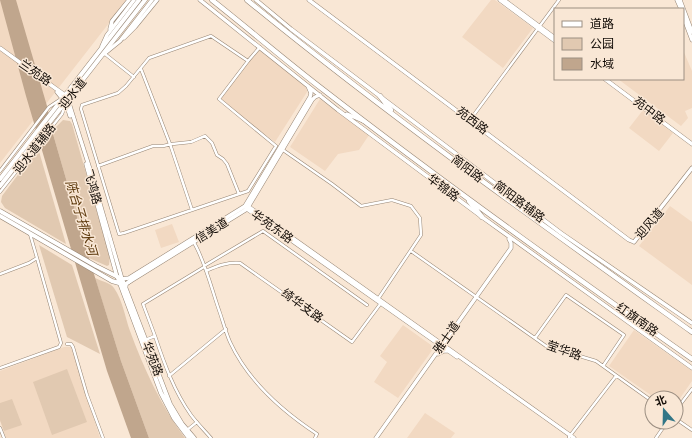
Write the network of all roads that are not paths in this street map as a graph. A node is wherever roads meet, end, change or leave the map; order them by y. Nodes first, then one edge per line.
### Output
1 (129, 0) edge
2 (134, 0) edge
3 (139, 0) edge
4 (145, 0) edge
5 (152, 0) edge
6 (157, 0) edge
7 (200, 0) edge
8 (212, 0) edge
9 (247, 0) edge
10 (256, 0) edge
11 (309, 0) edge
12 (500, 0) edge
13 (504, 0) edge
14 (559, 0) edge
15 (684, 11) edge
16 (684, 19) edge
17 (539, 28) junction
18 (109, 32) junction
19 (692, 32) edge
20 (554, 37) edge
21 (554, 40) edge
22 (692, 40) edge
23 (120, 41) junction
24 (260, 46) junction
25 (0, 49) edge
26 (102, 53) junction
27 (248, 61) junction
28 (141, 68) junction
29 (134, 77) junction
30 (606, 80) edge
31 (610, 80) edge
32 (308, 85) junction
33 (321, 96) junction
34 (380, 96) junction
35 (64, 97) junction
36 (67, 101) junction
37 (338, 110) junction
38 (396, 116) junction
39 (470, 120) junction
40 (368, 124) junction
41 (34, 131) junction
42 (38, 141) junction
43 (692, 143) edge
44 (170, 144) junction
45 (283, 150) junction
46 (98, 166) junction
47 (692, 168) edge
48 (0, 171) edge
49 (692, 172) edge
50 (0, 178) edge
51 (0, 186) edge
52 (0, 192) edge
53 (239, 194) junction
54 (465, 196) junction
55 (247, 207) junction
56 (192, 210) junction
57 (0, 211) edge
58 (242, 212) junction
59 (252, 212) junction
60 (526, 213) junction
61 (0, 216) edge
62 (482, 217) junction
63 (30, 231) junction
64 (561, 233) junction
65 (509, 238) junction
66 (193, 241) junction
67 (634, 242) junction
68 (521, 246) junction
69 (411, 251) junction
70 (37, 258) junction
71 (204, 266) junction
72 (206, 271) junction
73 (0, 274) edge
74 (120, 281) junction
75 (130, 281) junction
76 (582, 282) joint
77 (125, 290) junction
78 (477, 297) junction
79 (379, 301) junction
80 (367, 305) dead end
81 (692, 323) edge
82 (226, 329) junction
83 (692, 332) edge
84 (154, 336) junction
85 (534, 338) junction
86 (433, 340) junction
87 (143, 341) junction
88 (67, 344) dead end
89 (443, 347) junction
90 (450, 351) junction
91 (437, 353) junction
92 (692, 359) edge
93 (602, 366) junction
94 (0, 368) edge
95 (692, 368) edge
96 (169, 376) junction
97 (616, 376) junction
98 (692, 388) edge
99 (644, 396) edge
100 (684, 399) edge
101 (197, 422) junction
102 (0, 428) edge
103 (186, 431) junction
104 (571, 437) edge
105 (4, 438) edge
106 (103, 438) edge
107 (189, 438) edge
108 (194, 438) edge
109 (211, 438) edge
110 (315, 438) edge
111 (377, 438) edge

1 - 18 street
2 - 18 street
3 - 26 main road, 迎水道
4 - 26 main road, 迎水道
5 - 23 street
6 - 23 street
7 - 24 street, 华锦路
8 - 40 highway, 简阳路
9 - 38 highway, 简阳路
10 - 34 street, 简阳路辅路
11 - 39 street, 苑西路
12 - 17 street
13 - 17 street
14 - 17 street
15 - 19 street
16 - 22 street
17 - 20 street
17 - 21 street
17 - 39 street
18 - 26 street
23 - 26 street
24 - 27 street
24 - 32 street, 华锦路
25 - 35 street, 兰苑路
26 - 29 street
26 - 35 main road, 迎水道
26 - 36 main road, 迎水道
27 - 28 street
27 - 53 street
28 - 29 street
28 - 44 street
29 - 46 street
30 - 43 street, 苑中路
31 - 43 street, 苑中路
32 - 33 street, 华锦路
32 - 55 street, 信美道
33 - 37 street, 华锦路
33 - 45 street, 信美道
34 - 38 highway
34 - 64 street, 简阳路辅路
35 - 36 street, 飞鸿路
35 - 41 main road, 迎水道
36 - 42 main road, 迎水道
36 - 74 street, 飞鸿路
37 - 40 street
37 - 62 street, 华锦路
38 - 60 highway, 简阳路
39 - 67 street, 苑西路
40 - 54 highway, 简阳路
41 - 48 street, 迎水道辅路
41 - 50 main road, 迎水道
42 - 51 main road, 迎水道
42 - 52 street, 迎水道辅路
44 - 46 street
44 - 53 street
44 - 56 street
45 - 55 street, 信美道
45 - 69 street
46 - 56 street
47 - 67 street, 迎风道
49 - 67 street, 迎风道
53 - 56 street
54 - 62 highway
54 - 76 highway, 简阳路
55 - 58 street, 信美道
55 - 59 street, 华苑东路
55 - 66 street, 信美道
55 - 79 street, 华苑东路
57 - 63 main road
58 - 59 street
58 - 66 street, 信美道
59 - 79 street, 华苑东路
60 - 64 street
60 - 83 highway, 简阳路
61 - 63 main road
62 - 65 street, 华锦路
63 - 70 street
63 - 74 main road
63 - 74 main road
64 - 81 street, 简阳路辅路
65 - 68 street, 华锦路
65 - 78 street, 雅士道
66 - 71 street
66 - 74 street, 信美道
66 - 75 street, 信美道
68 - 78 street, 雅士道
68 - 95 street, 华锦路
69 - 78 street, 莹华路
69 - 79 street
70 - 73 street
70 - 94 street
71 - 72 street
71 - 80 street
71 - 84 street
72 - 79 street, 绮华支路
72 - 82 street
74 - 75 street, 信美道
74 - 77 main road, 华苑路
74 - 87 main road, 华苑路
75 - 77 main road
76 - 92 highway, 红旗南路
77 - 87 main road, 华苑路
78 - 85 street, 莹华路
78 - 89 street, 雅士道
79 - 86 street, 华苑东路
79 - 89 street, 华苑东路
82 - 96 street
82 - 110 street
84 - 87 street
84 - 96 street
85 - 93 street, 莹华路
85 - 93 street
86 - 89 street, 华苑东路
86 - 91 street
87 - 103 main road, 华苑路
88 - 106 street
89 - 90 street, 华苑东路
89 - 91 street, 雅士道
90 - 91 street
90 - 104 street, 华苑东路
91 - 111 street, 雅士道
93 - 97 street, 莹华路
96 - 101 street
97 - 99 street, 莹华路
97 - 104 street
98 - 100 street
101 - 103 street
101 - 109 street
102 - 105 street
103 - 107 main road, 华苑路
103 - 108 main road, 华苑路

